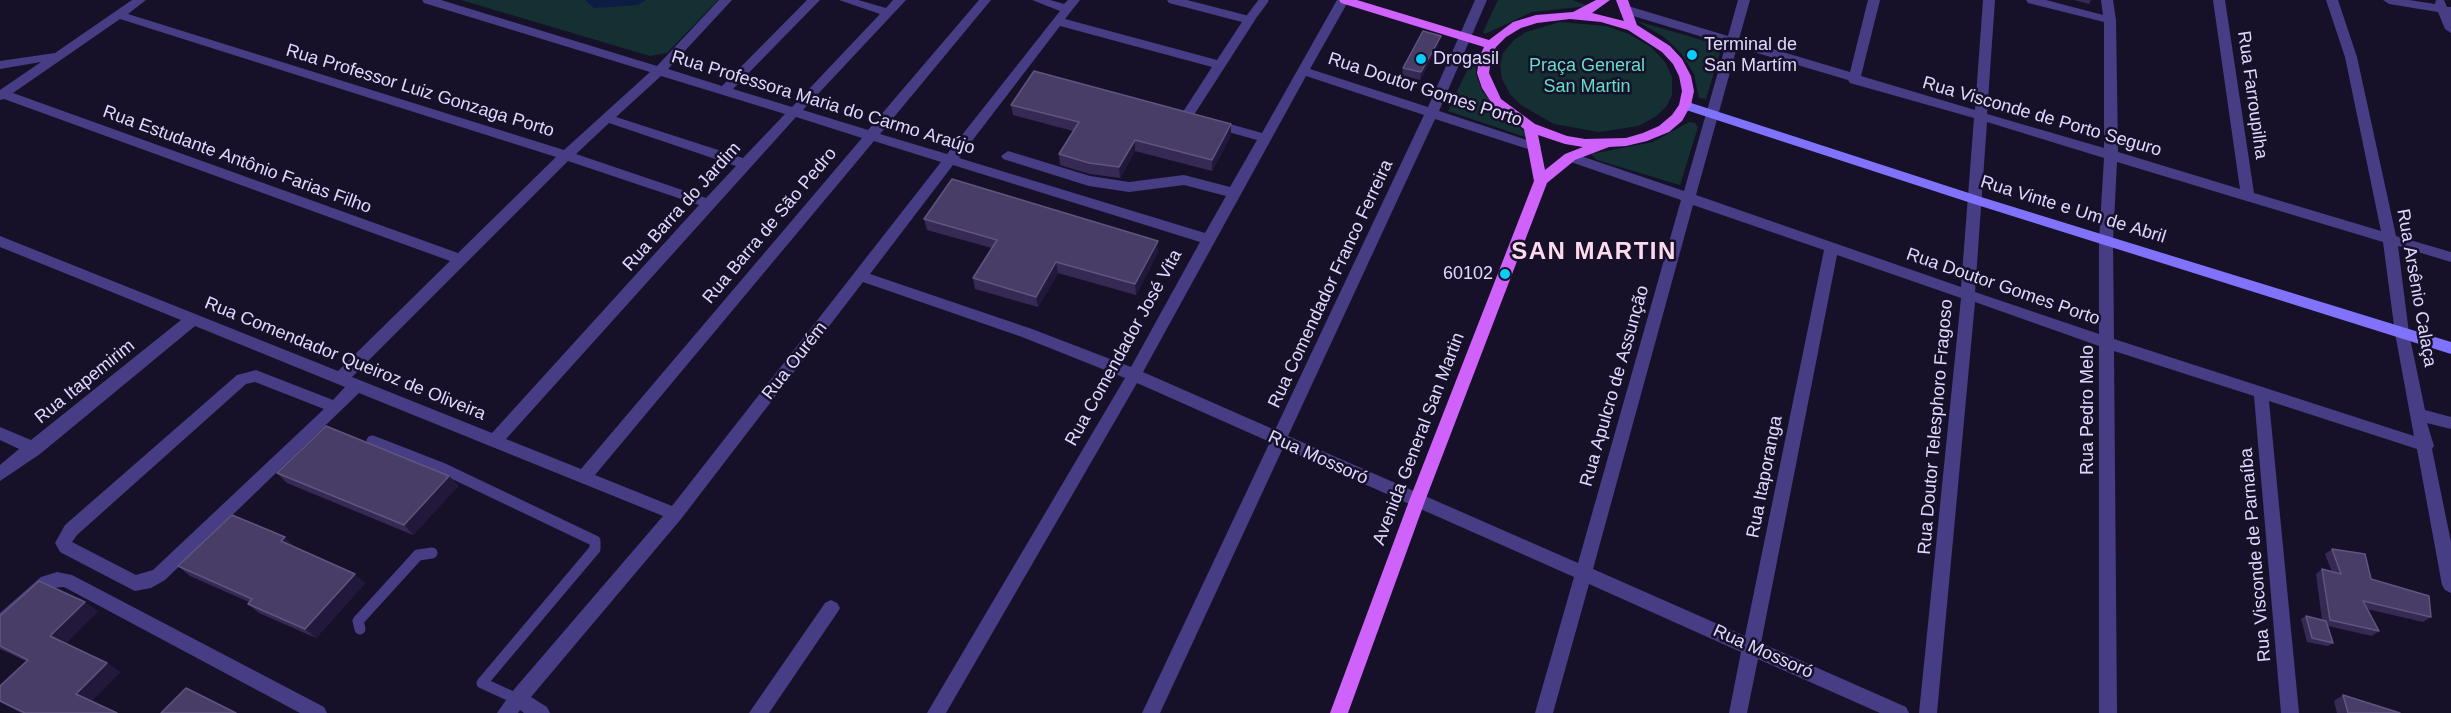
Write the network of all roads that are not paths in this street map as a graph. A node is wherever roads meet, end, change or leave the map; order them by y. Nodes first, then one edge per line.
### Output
1 (140, 0) edge
2 (428, 0) edge
3 (726, 0) edge
4 (814, 0) edge
5 (845, 0) edge
6 (900, 0) edge
7 (985, 0) edge
8 (1038, 0) edge
9 (1173, 0) edge
10 (1264, 0) edge
11 (1344, 0) edge
12 (1481, 0) edge
13 (1744, 0) edge
14 (1874, 0) edge
15 (1989, 0) edge
16 (2032, 0) edge
17 (2107, 0) edge
18 (2219, 0) edge
19 (2332, 0) edge
20 (2389, 0) edge
21 (1599, 1) edge
22 (1623, 5) edge
23 (2444, 7) edge
24 (1066, 10) edge
25 (888, 12) junction
26 (119, 15) junction
27 (1570, 15) junction
28 (1249, 20) junction
29 (2110, 20) junction
30 (1632, 27) junction
31 (2451, 29) edge
32 (1464, 37) junction
33 (1731, 42) junction
34 (1491, 45) junction
35 (60, 55) junction
36 (0, 65) edge
37 (1220, 65) junction
38 (659, 71) junction
39 (1304, 71) junction
40 (1854, 80) junction
41 (724, 91) junction
42 (1, 95) edge
43 (1685, 105) junction
44 (796, 112) junction
45 (1711, 113) junction
46 (1431, 114) junction
47 (1980, 117) junction
48 (607, 118) junction
49 (1530, 128) junction
50 (870, 135) junction
51 (1265, 138) junction
52 (1604, 144) junction
53 (1534, 147) junction
54 (566, 155) junction
55 (1008, 156) dead end
56 (2111, 156) junction
57 (1570, 157) junction
58 (949, 161) junction
59 (745, 165) junction
60 (1541, 181) junction
61 (1234, 193) junction
62 (2248, 195) junction
63 (1689, 198) junction
64 (1976, 200) junction
65 (710, 204) junction
66 (1208, 238) junction
67 (2390, 239) junction
68 (0, 241) edge
69 (2106, 241) junction
70 (1831, 249) junction
71 (2451, 257) edge
72 (461, 260) junction
73 (861, 276) junction
74 (1968, 295) junction
75 (194, 319) junction
76 (2402, 333) junction
77 (2108, 343) junction
78 (2451, 348) edge
79 (1134, 375) junction
80 (340, 379) junction
81 (357, 386) junction
82 (2261, 393) junction
83 (336, 407) junction
84 (2418, 414) junction
85 (2451, 423) edge
86 (0, 433) edge
87 (372, 441) dead end
88 (494, 441) junction
89 (1280, 441) junction
90 (2426, 446) junction
91 (34, 449) junction
92 (0, 474) edge
93 (584, 477) junction
94 (1417, 501) junction
95 (675, 514) junction
96 (432, 553) dead end
97 (1583, 571) junction
98 (2451, 585) edge
99 (831, 608) dead end
100 (0, 624) edge
101 (360, 629) dead end
102 (1751, 646) junction
103 (511, 706) edge
104 (318, 713) edge
105 (541, 713) edge
106 (758, 713) edge
107 (936, 713) edge
108 (1151, 713) edge
109 (1338, 713) edge
110 (1544, 713) edge
111 (1738, 713) edge
112 (1900, 713) edge
113 (1928, 713) edge
114 (2108, 713) edge
115 (2290, 713) edge

1 - 26 street
2 - 38 street, Rua Professora Maria do Carmo Araújo
3 - 38 street
4 - 41 street
5 - 25 street
6 - 25 street, Rua Barra do Jardim
7 - 50 street, Rua Barra de São Pedro
8 - 24 street
9 - 28 street
10 - 28 lane
11 - 32 main road
11 - 39 street, Rua Comendador José Vita
12 - 32 street, Rua Comendador Franco Ferreira
13 - 33 street, Rua Apulcro de Assunção
14 - 40 street
15 - 47 street, Rua Doutor Telesphoro Fragoso
16 - 29 street
17 - 29 street, Rua Pedro Melo
18 - 62 street, Rua Farroupilha
19 - 67 street, Rua Arsênio Calaça
20 - 23 street
21 - 27 main road
22 - 30 main road
22 - 33 street, Rua Visconde de Porto Seguro
23 - 31 street
24 - 37 street
24 - 58 street, Rua Ourém
25 - 44 street, Rua Barra do Jardim
26 - 35 street
26 - 54 street, Rua Professor Luiz Gonzaga Porto
27 - 30 main road
27 - 34 main road
28 - 37 street
29 - 56 street, Rua Pedro Melo
30 - 43 main road
32 - 34 main road
32 - 46 street, Rua Comendador Franco Ferreira
33 - 40 street, Rua Visconde de Porto Seguro
33 - 45 street, Rua Apulcro de Assunção
34 - 49 main road
35 - 36 street
35 - 42 street
37 - 51 street
38 - 41 street, Rua Professora Maria do Carmo Araújo
38 - 48 street
39 - 46 street, Rua Doutor Gomes Porto
39 - 51 street, Rua Comendador José Vita
40 - 47 street, Rua Visconde de Porto Seguro
41 - 44 street, Rua Professora Maria do Carmo Araújo
42 - 72 street, Rua Estudante Antônio Farias Filho
43 - 45 street, Rua Vinte e Um de Abril
43 - 52 main road
44 - 50 street, Rua Professora Maria do Carmo Araújo
44 - 59 street, Rua Barra do Jardim
45 - 63 street, Rua Apulcro de Assunção
45 - 64 street, Rua Vinte e Um de Abril
46 - 53 street, Rua Doutor Gomes Porto
46 - 89 street, Rua Comendador Franco Ferreira
47 - 56 street, Rua Visconde de Porto Seguro
47 - 64 street, Rua Doutor Telesphoro Fragoso
48 - 54 street
48 - 59 street
49 - 52 main road
49 - 53 main road
50 - 58 street, Rua Professora Maria do Carmo Araújo
50 - 93 street, Rua Barra de São Pedro
51 - 61 street, Rua Comendador José Vita
52 - 57 main road, Avenida General San Martin
53 - 60 main road
54 - 65 street, Rua Professor Luiz Gonzaga Porto
54 - 72 street
55 - 61 street
56 - 62 street, Rua Visconde de Porto Seguro
56 - 69 street, Rua Pedro Melo
57 - 60 main road, Avenida General San Martin
57 - 63 street, Rua Doutor Gomes Porto
58 - 66 street, Rua Professora Maria do Carmo Araújo
58 - 73 street, Rua Ourém
59 - 65 street, Rua Barra do Jardim
60 - 94 main road, Avenida General San Martin
61 - 66 street, Rua Comendador José Vita
62 - 67 street, Rua Visconde de Porto Seguro
63 - 70 street, Rua Doutor Gomes Porto
63 - 97 street, Rua Apulcro de Assunção
64 - 69 street, Rua Vinte e Um de Abril
64 - 74 street, Rua Doutor Telesphoro Fragoso
65 - 88 street, Rua Barra do Jardim
66 - 79 street, Rua Comendador José Vita
67 - 71 street, Rua Visconde de Porto Seguro
67 - 76 street, Rua Arsênio Calaça
68 - 75 street, Rua Comendador Queiroz de Oliveira
69 - 76 street, Rua Vinte e Um de Abril
69 - 77 street, Rua Pedro Melo
70 - 74 street, Rua Doutor Gomes Porto
70 - 102 street, Rua Itaporanga
72 - 80 street
73 - 79 street, Rua Mossoró
73 - 95 street, Rua Ourém
74 - 77 street, Rua Doutor Gomes Porto
74 - 113 street, Rua Doutor Telesphoro Fragoso
75 - 80 street, Rua Comendador Queiroz de Oliveira
75 - 91 street, Rua Itapemirim
76 - 78 street, Rua Vinte e Um de Abril
76 - 84 street, Rua Arsênio Calaça
77 - 82 street, Rua Doutor Gomes Porto
77 - 114 street, Rua Pedro Melo
79 - 89 street, Rua Mossoró
79 - 107 street, Rua Comendador José Vita
80 - 81 street, Rua Comendador Queiroz de Oliveira
81 - 83 street
81 - 88 street, Rua Comendador Queiroz de Oliveira
82 - 90 street, Rua Doutor Gomes Porto
82 - 115 street, Rua Visconde de Parnaíba
83 - 83 street
84 - 85 street
84 - 90 street, Rua Arsênio Calaça
86 - 91 street
87 - 103 lane
88 - 93 street, Rua Comendador Queiroz de Oliveira
89 - 94 street, Rua Mossoró
89 - 108 street, Rua Comendador Franco Ferreira
90 - 98 street, Rua Arsênio Calaça
91 - 92 street, Rua Itapemirim
93 - 95 street, Rua Comendador Queiroz de Oliveira
94 - 97 street, Rua Mossoró
94 - 109 main road, Avenida General San Martin
95 - 103 street, Rua Ourém
96 - 101 lane
97 - 102 street, Rua Mossoró
97 - 110 street, Rua Apulcro de Assunção
99 - 106 street
100 - 104 street
102 - 111 street, Rua Itaporanga
102 - 112 street, Rua Mossoró
103 - 105 street

